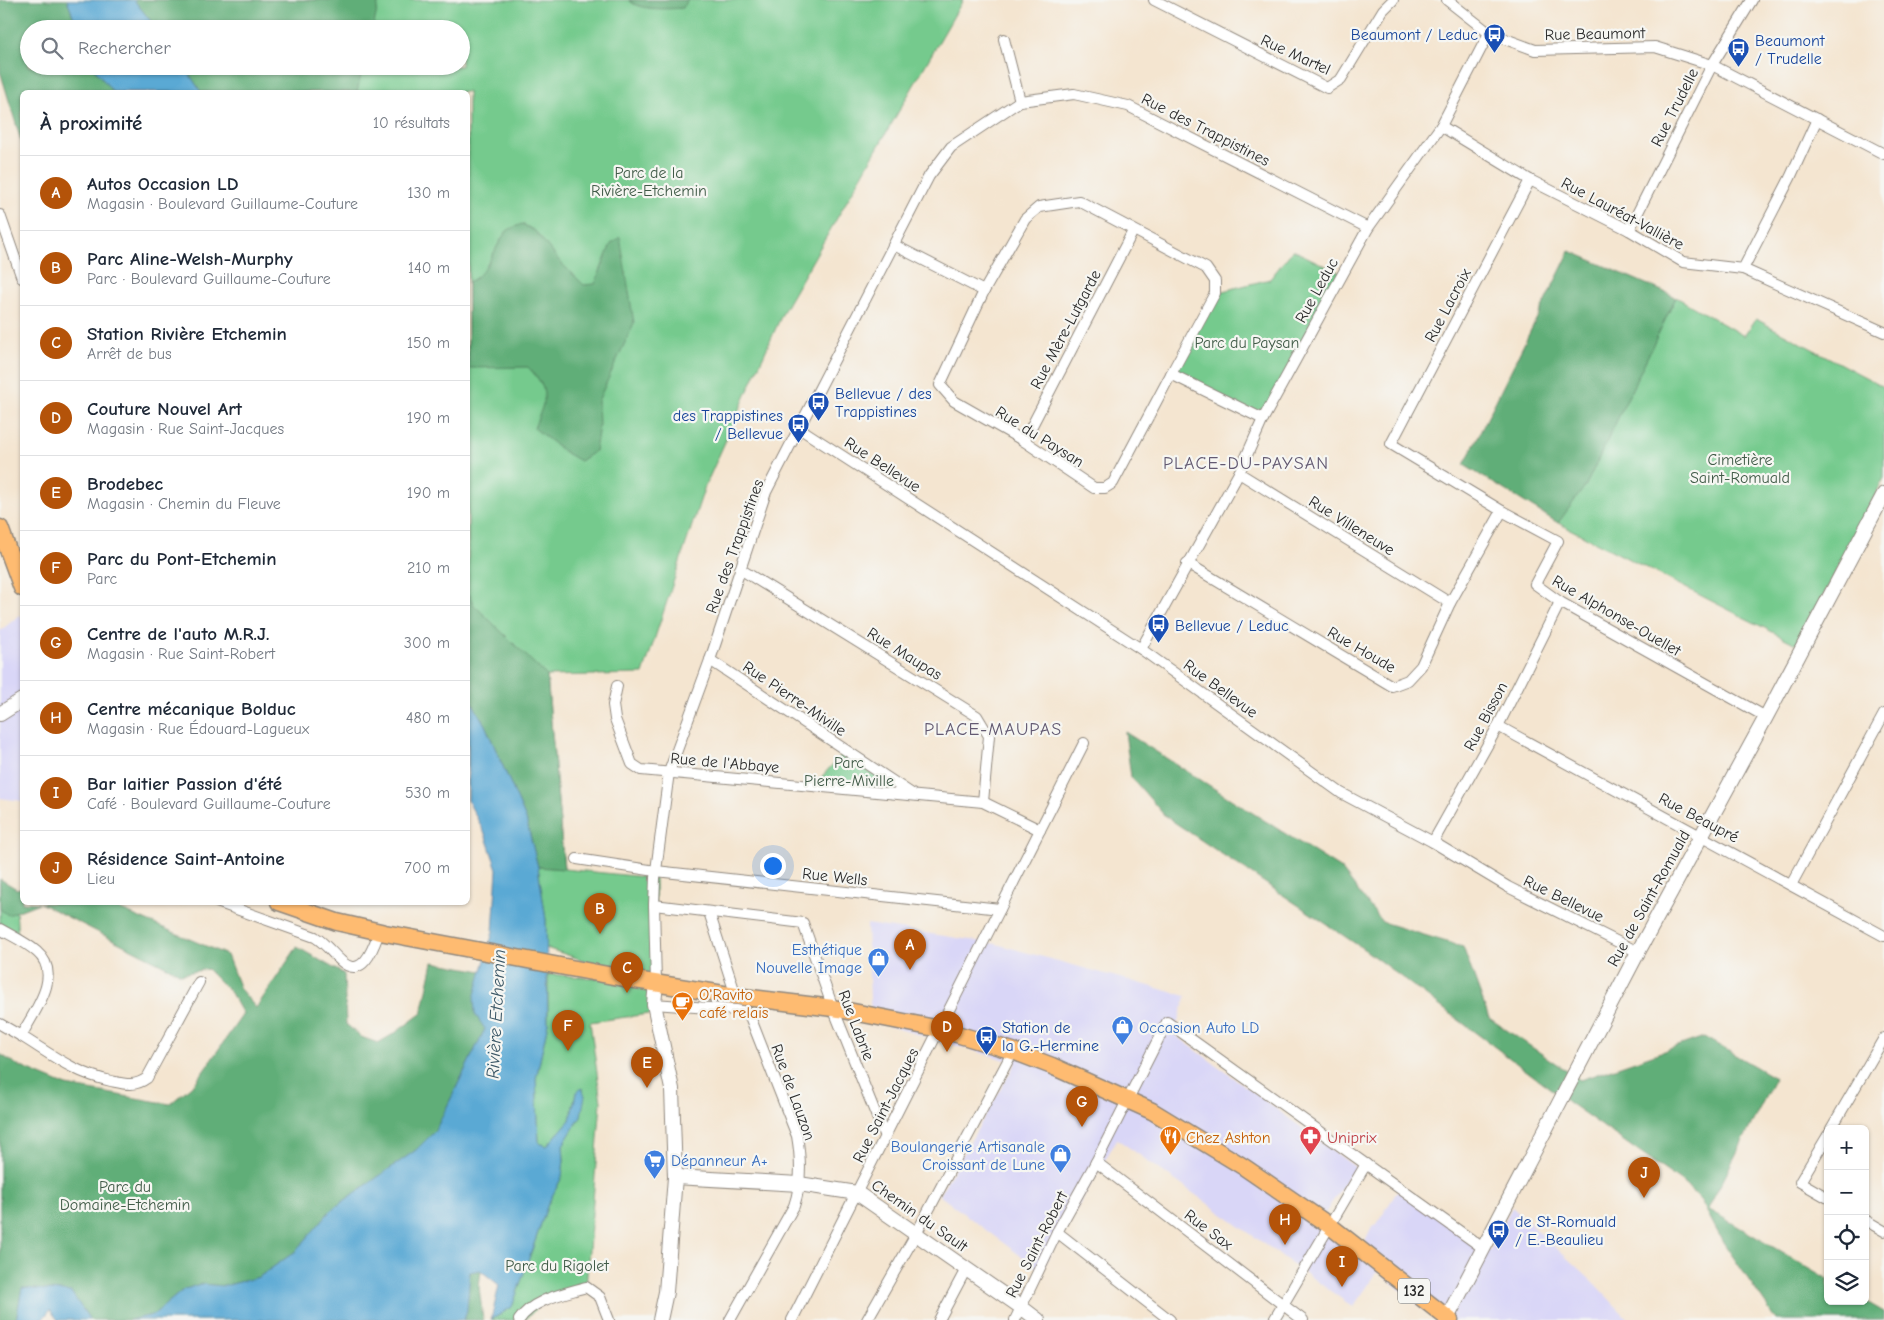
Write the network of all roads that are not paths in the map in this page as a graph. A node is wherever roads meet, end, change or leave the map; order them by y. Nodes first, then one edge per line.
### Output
1 (1154, 0) edge
2 (1393, 0) edge
3 (1447, 0) edge
4 (1752, 0) edge
5 (1489, 33) junction
6 (1004, 39) dead end
7 (1712, 65) junction
8 (1020, 101) junction
9 (1817, 119) junction
10 (1441, 126) junction
11 (1884, 154) edge
12 (1530, 180) junction
13 (0, 215) edge
14 (1368, 228) junction
15 (1628, 230) junction
16 (1133, 231) junction
17 (894, 245) junction
18 (1743, 269) junction
19 (20, 272) edge
20 (984, 291) junction
21 (1884, 332) edge
22 (1172, 374) junction
23 (1263, 419) junction
24 (799, 428) junction
25 (1024, 441) junction
26 (1391, 444) joint
27 (1238, 473) junction
28 (1884, 494) edge
29 (1502, 511) junction
30 (0, 528) edge
31 (1187, 563) junction
32 (740, 569) junction
33 (20, 583) edge
34 (1560, 602) junction
35 (1450, 603) junction
36 (1142, 649) junction
37 (710, 660) junction
38 (617, 686) dead end
39 (20, 701) edge
40 (0, 714) edge
41 (1884, 714) edge
42 (1766, 717) junction
43 (1498, 726) junction
44 (1084, 743) dead end
45 (669, 772) junction
46 (913, 794) junction
47 (983, 802) junction
48 (1040, 830) junction
49 (1702, 836) junction
50 (1433, 842) junction
51 (577, 859) dead end
52 (656, 871) junction
53 (1792, 885) junction
54 (225, 905) edge
55 (288, 905) edge
56 (654, 905) junction
57 (1000, 909) junction
58 (709, 912) junction
59 (0, 929) edge
60 (379, 932) junction
61 (1884, 936) edge
62 (1638, 952) junction
63 (199, 982) dead end
64 (656, 984) junction
65 (736, 996) junction
66 (654, 1004) junction
67 (833, 1008) junction
68 (0, 1024) edge
69 (940, 1029) junction
70 (21, 1036) junction
71 (1884, 1038) edge
72 (1012, 1051) junction
73 (1126, 1100) junction
74 (1833, 1125) edge
75 (885, 1137) junction
76 (1824, 1142) edge
77 (1096, 1162) junction
78 (1366, 1164) junction
79 (675, 1177) junction
80 (799, 1184) junction
81 (857, 1193) junction
82 (1824, 1196) edge
83 (1869, 1222) edge
84 (1330, 1226) junction
85 (1884, 1231) edge
86 (1057, 1232) junction
87 (916, 1234) junction
88 (1483, 1248) junction
89 (966, 1269) junction
90 (1283, 1304) junction
91 (1021, 1307) junction
92 (1448, 1319) edge
93 (519, 1320) edge
94 (609, 1320) edge
95 (660, 1320) edge
96 (730, 1320) edge
97 (792, 1320) edge
98 (866, 1320) edge
99 (939, 1320) edge
100 (1015, 1320) edge
101 (1038, 1320) edge
102 (1170, 1320) edge
103 (1274, 1320) edge
104 (1303, 1320) edge

1 - 2 street, Rue Martel
3 - 5 street, Rue Beaumont
4 - 7 street, Rue Trudelle
5 - 7 street, Rue Beaumont
5 - 10 street, Rue Leduc
6 - 8 street
7 - 9 street, Rue Beaumont
7 - 15 street, Rue Trudelle
8 - 14 street, Rue des Trappistines
8 - 17 street, Rue des Trappistines
9 - 11 street, Rue Beaumont
9 - 18 street
10 - 12 street, Rue Lauréat-Vallière
10 - 14 street, Rue Leduc
12 - 15 street, Rue Lauréat-Vallière
12 - 26 street, Rue Lacroix
13 - 19 street
14 - 23 street, Rue Leduc
15 - 18 street, Rue Lauréat-Vallière
16 - 20 street, Rue du Paysan
16 - 22 street, Rue du Paysan
16 - 25 street, Rue Mère-Lutgarde
17 - 20 street
17 - 24 street, Rue des Trappistines
18 - 21 street, Rue Lauréat-Vallière
20 - 25 street, Rue du Paysan
22 - 23 street
22 - 25 street, Rue du Paysan
23 - 27 street, Rue Leduc
24 - 32 street, Rue des Trappistines
24 - 36 street, Rue Bellevue
26 - 29 street, Rue Alphonse-Ouellet
27 - 31 street, Rue Leduc
27 - 35 street, Rue Villeneuve
28 - 42 street, Rue de Saint-Romuald
29 - 34 street, Rue Alphonse-Ouellet
29 - 35 street, Rue Houde
30 - 33 main road
31 - 35 street, Rue Houde
31 - 36 street, Rue Leduc
32 - 37 street, Rue des Trappistines
32 - 47 street, Rue Maupas
34 - 42 street, Rue Alphonse-Ouellet
34 - 43 street, Rue Bisson
36 - 50 street, Rue Bellevue
37 - 45 street, Rue des Trappistines
37 - 46 street, Rue Pierre-Miville
38 - 45 street, Rue de l'Abbaye
39 - 40 street
41 - 53 street
42 - 49 street, Rue de Saint-Romuald
43 - 49 street, Rue Beaupré
43 - 50 street, Rue Bisson
44 - 48 street, Rue Saint-Jacques
45 - 46 street, Rue de l'Abbaye
45 - 52 street, Rue des Trappistines
46 - 47 street, Rue de l'Abbaye
47 - 48 street, Rue de l'Abbaye
48 - 57 street, Rue Saint-Jacques
49 - 53 street, Rue Beaupré
49 - 62 street, Rue de Saint-Romuald
50 - 62 street, Rue Bellevue
51 - 52 street, Rue Wells
52 - 56 street, Rue des Trappistines
52 - 57 street, Rue Wells
53 - 61 street, Rue Beaupré
54 - 60 street
55 - 60 main road, 132
56 - 58 street, Rue Labrie
56 - 64 street, Rue des Trappistines
57 - 69 street, Rue Saint-Jacques
58 - 65 street
58 - 67 street, Rue Labrie
59 - 70 street
60 - 64 main road, 132
62 - 88 street, Rue de Saint-Romuald
63 - 70 street
64 - 65 main road, 132
64 - 66 street
65 - 67 main road, 132
66 - 79 street
66 - 80 street, Rue de Lauzon
67 - 69 main road, 132
67 - 75 street, Rue Labrie
68 - 70 street
69 - 72 main road, 132
69 - 75 street, Rue Saint-Jacques
71 - 74 street
72 - 73 main road, 132
72 - 87 street
73 - 77 street, Rue Saint-Robert
73 - 78 street, Rue Saint-Robert
73 - 84 main road, 132
75 - 81 street, Rue Saint-Jacques
76 - 82 street
77 - 86 street, Rue Saint-Robert
77 - 90 street, Rue Sax
78 - 84 street
78 - 88 street
79 - 80 street, Chemin du Sault
79 - 95 street
80 - 81 street, Chemin du Sault
80 - 96 street, Rue de Lauzon
81 - 87 street, Chemin du Sault
81 - 97 street, Rue Saint-Jacques
83 - 85 street
84 - 90 street
84 - 92 main road, 132
86 - 91 street, Rue Saint-Robert
86 - 102 street
87 - 89 street, Chemin du Sault
87 - 98 street
88 - 92 street, Rue de Saint-Romuald
89 - 91 street, Chemin du Sault
89 - 99 street
90 - 103 street
90 - 104 street, Rue Sax
91 - 100 street, Rue Saint-Robert
91 - 101 street, Chemin du Sault
93 - 94 street

